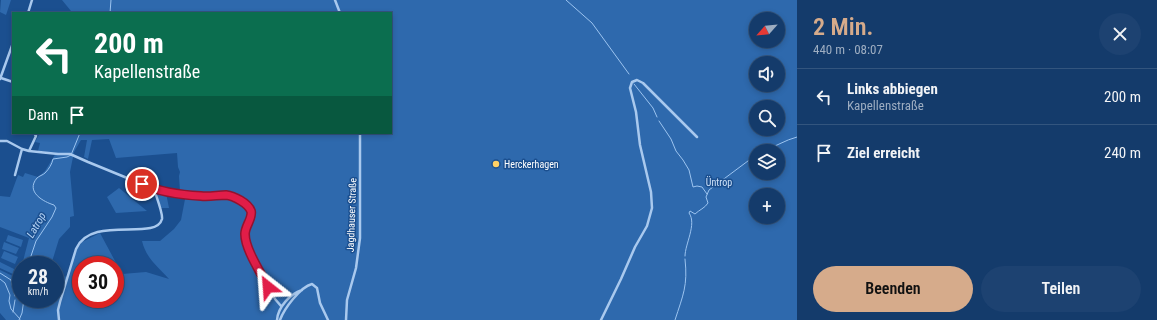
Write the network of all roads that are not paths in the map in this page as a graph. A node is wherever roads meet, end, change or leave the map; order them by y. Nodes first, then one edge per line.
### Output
1 (32, 0) edge
2 (335, 0) edge
3 (28, 12) edge
4 (340, 12) edge
5 (12, 46) edge
6 (0, 78) edge
7 (12, 82) edge
8 (35, 134) edge
9 (360, 134) edge
10 (698, 137) dead end
11 (0, 141) edge
12 (22, 149) junction
13 (29, 151) junction
14 (15, 175) dead end
15 (154, 189) junction
16 (302, 290) junction
17 (281, 306) junction
18 (59, 320) edge
19 (278, 320) edge
20 (328, 320) edge
21 (346, 320) edge
22 (601, 320) edge

1 - 3 street
2 - 4 street
5 - 6 street
6 - 7 street
8 - 13 street
9 - 21 street, Jagdhauser Straße
10 - 22 street
11 - 12 street
12 - 13 street
12 - 14 street
13 - 15 street
15 - 17 street
15 - 18 street
16 - 17 street
16 - 19 street
16 - 20 street
17 - 19 street

